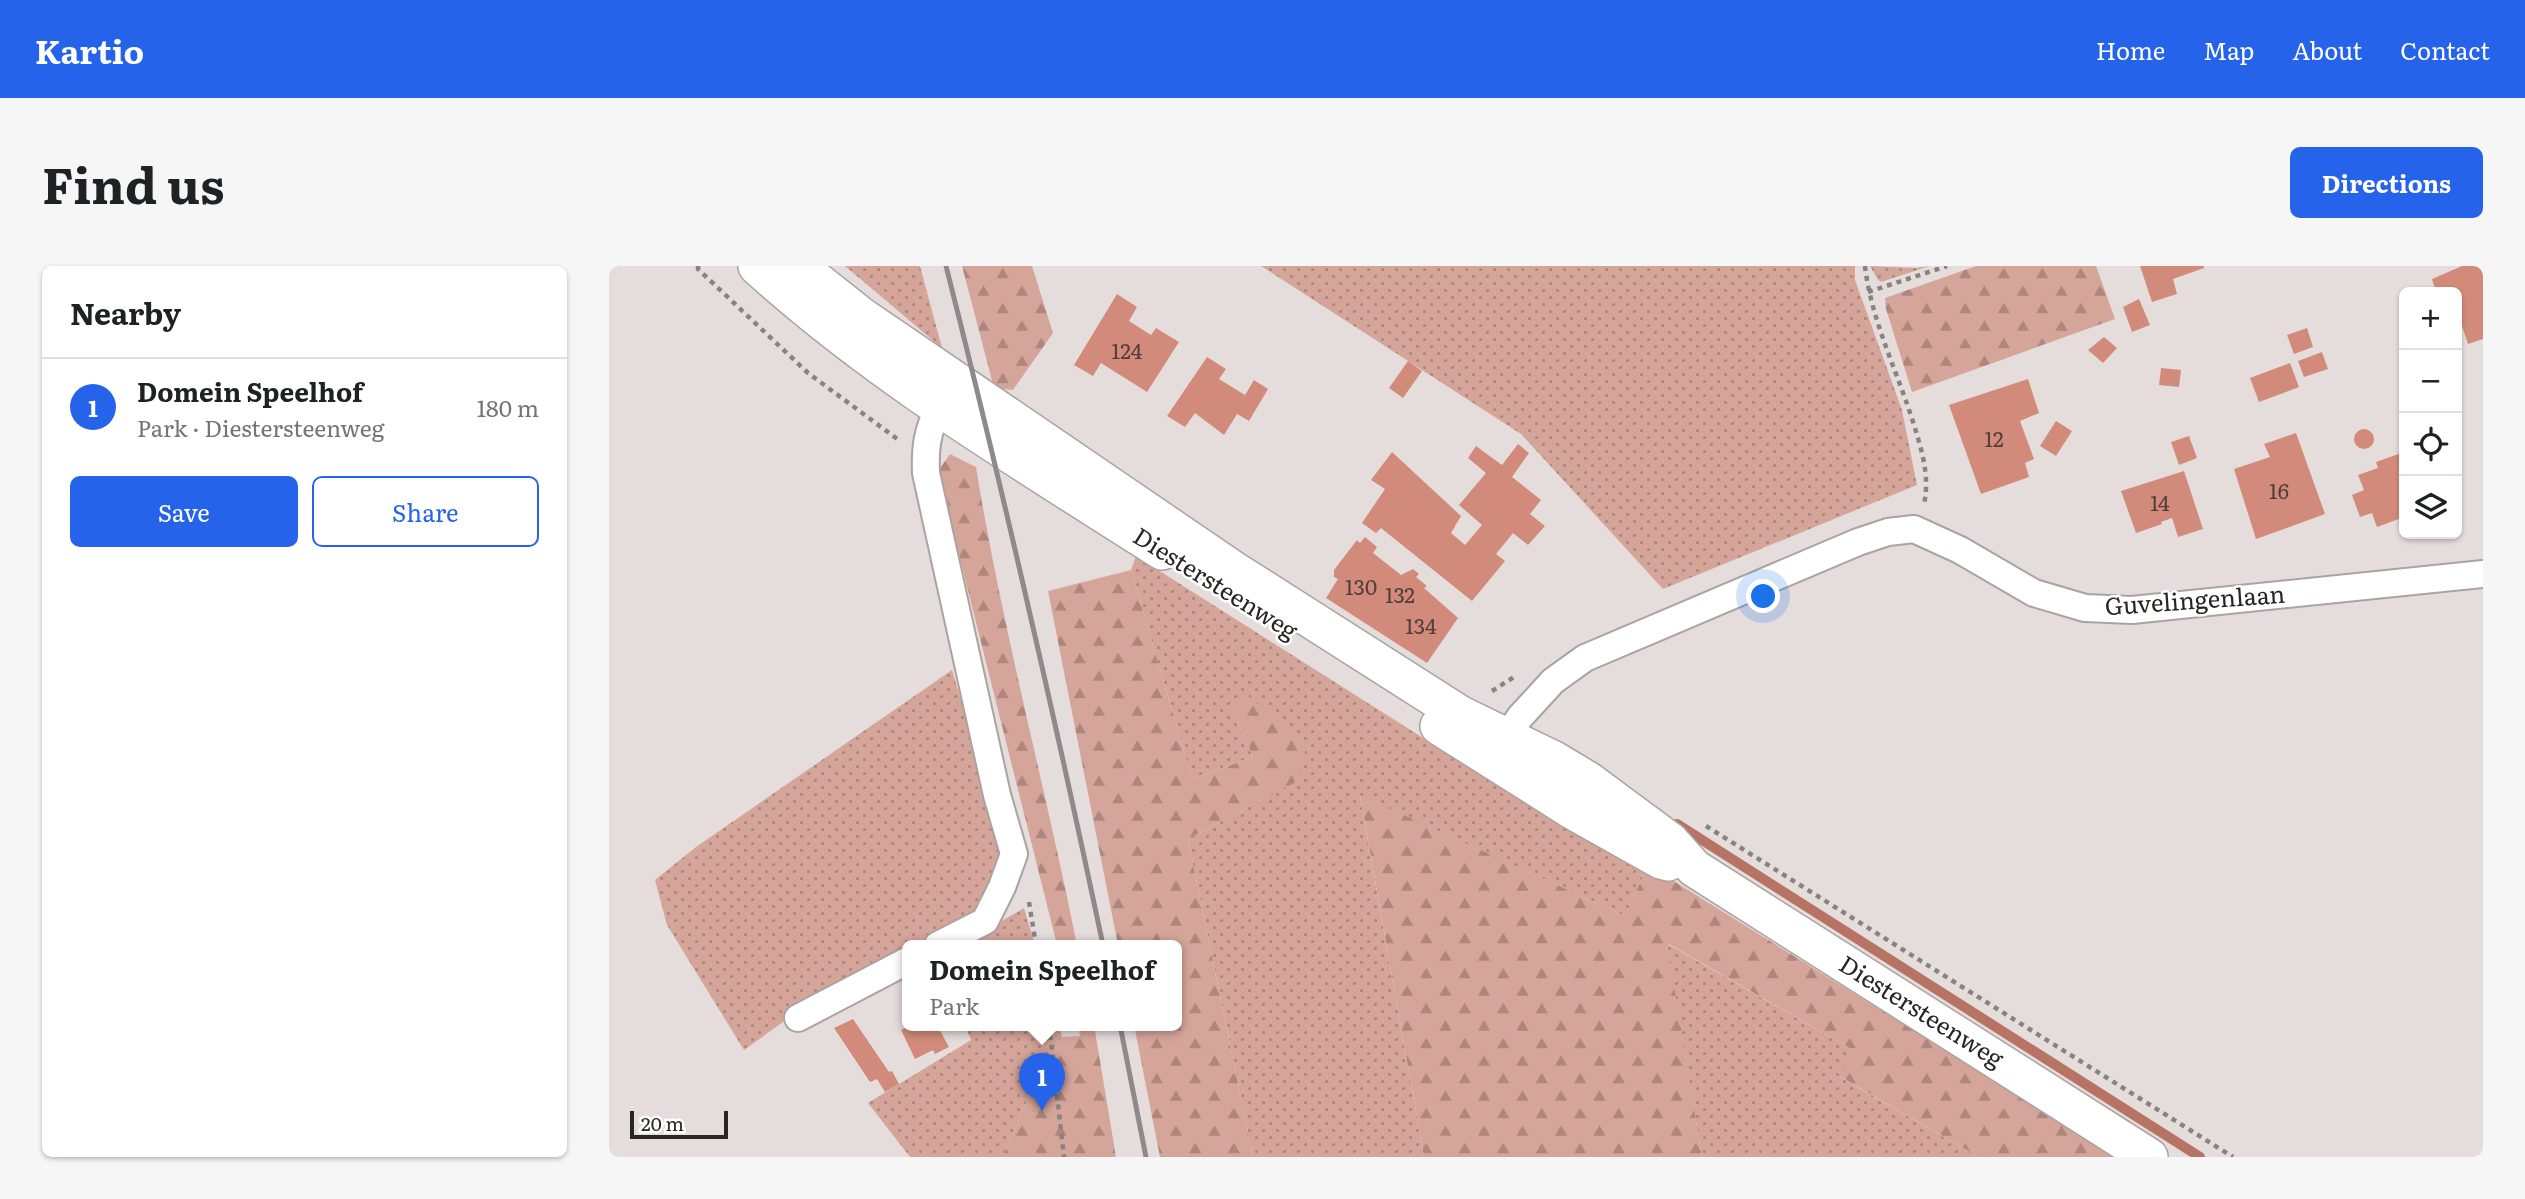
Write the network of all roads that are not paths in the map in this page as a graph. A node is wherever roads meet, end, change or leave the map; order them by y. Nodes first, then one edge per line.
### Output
1 (757, 266) edge
2 (798, 266) edge
3 (935, 416) junction
4 (2483, 574) edge
5 (1499, 748) junction
6 (947, 940) edge
7 (902, 964) edge
8 (798, 1018) dead end
9 (2149, 1157) edge

1 - 3 main road, Diestersteenweg
2 - 5 main road, Diestersteenweg
3 - 5 main road, Diestersteenweg
3 - 6 street
4 - 5 street, Guvelingenlaan
5 - 9 main road, Diestersteenweg
7 - 8 street

